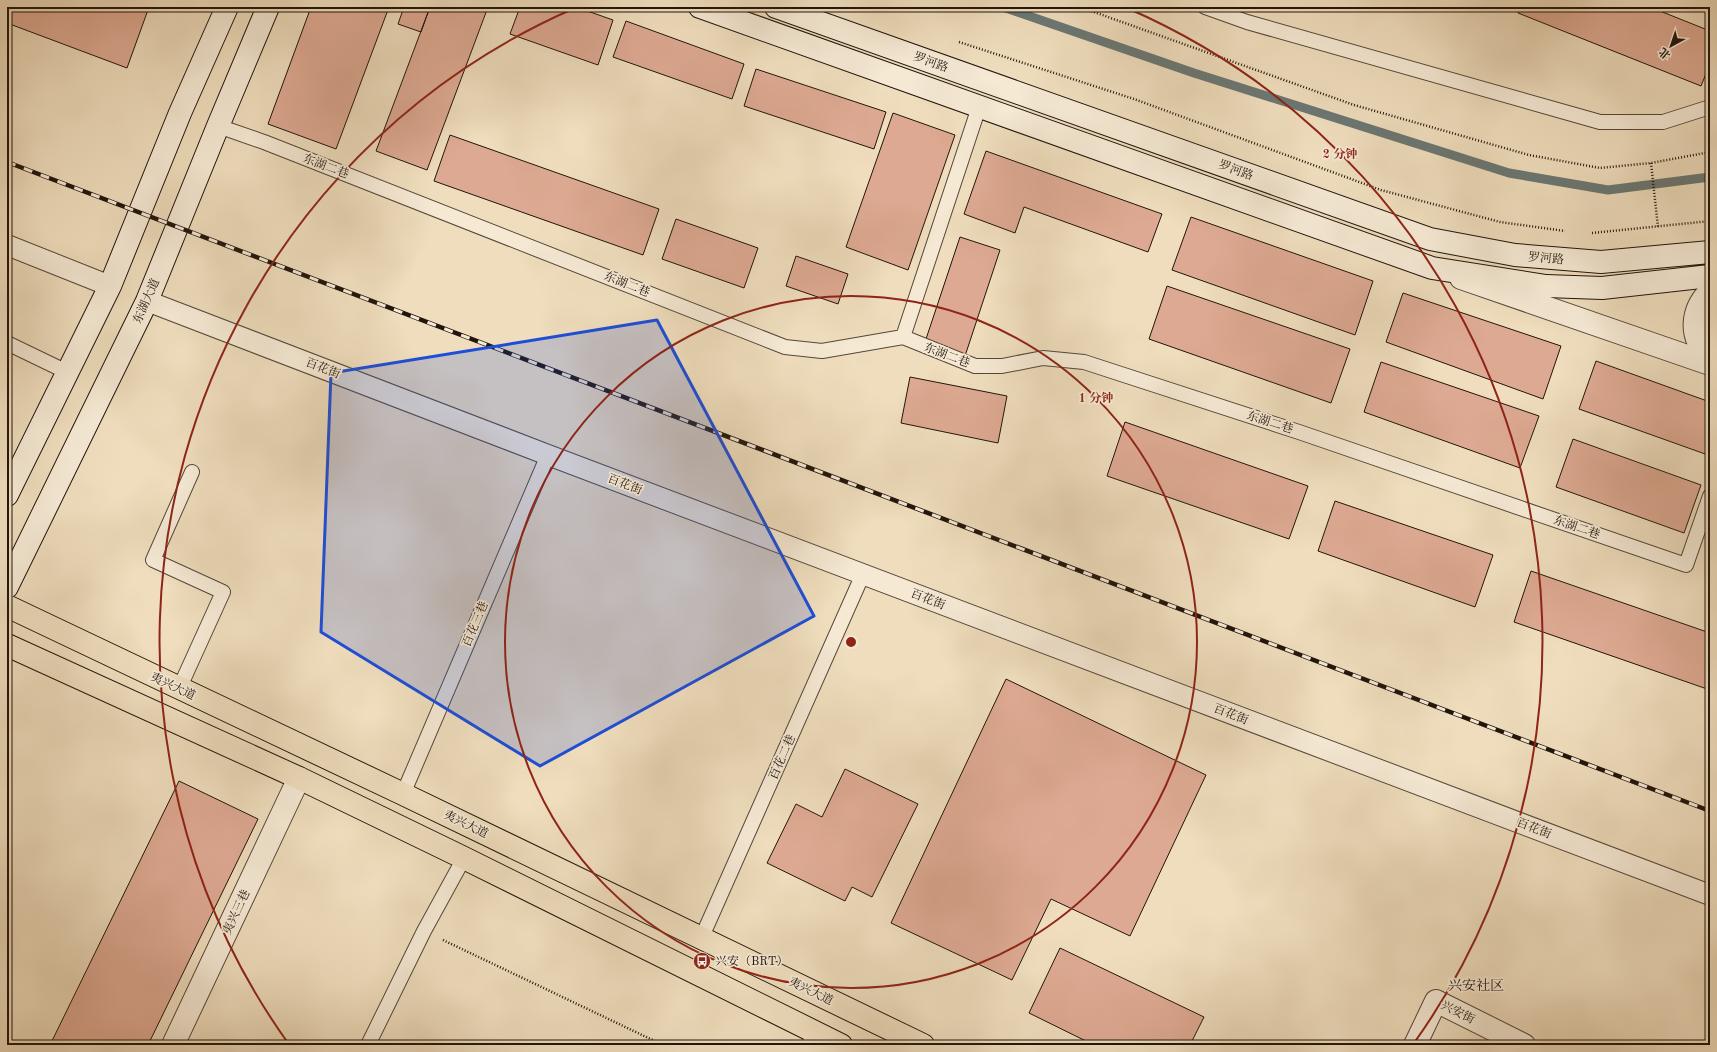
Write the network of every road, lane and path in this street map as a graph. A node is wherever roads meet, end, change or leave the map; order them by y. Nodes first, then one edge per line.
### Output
1 (227, 7) edge
2 (268, 7) edge
3 (700, 7) edge
4 (776, 7) edge
5 (1080, 7) edge
6 (1205, 7) edge
7 (953, 40) dead end
8 (979, 107) junction
9 (1710, 107) edge
10 (218, 126) junction
11 (1710, 152) edge
12 (1651, 163) junction
13 (1710, 221) edge
14 (1658, 227) junction
15 (1572, 232) dead end
16 (1588, 234) dead end
17 (7, 245) edge
18 (1710, 252) edge
19 (1432, 268) junction
20 (1710, 276) edge
21 (110, 286) junction
22 (1710, 291) edge
23 (147, 301) junction
24 (903, 337) junction
25 (7, 343) edge
26 (1710, 356) edge
27 (1710, 364) edge
28 (67, 372) junction
29 (548, 455) junction
30 (192, 472) dead end
31 (7, 495) edge
32 (1710, 496) edge
33 (863, 574) junction
34 (7, 587) edge
35 (7, 606) edge
36 (7, 645) edge
37 (179, 689) junction
38 (299, 778) junction
39 (403, 794) junction
40 (464, 858) junction
41 (1710, 895) edge
42 (424, 931) junction
43 (701, 939) junction
44 (811, 1039) edge
45 (173, 1045) edge
46 (368, 1045) edge
47 (663, 1045) edge
48 (842, 1045) edge
49 (923, 1045) edge
50 (1415, 1045) edge
51 (1524, 1045) edge

1 - 21 main road
2 - 10 main road, 东湖大道
3 - 8 main road
4 - 18 main road, 罗河路
5 - 12 path
6 - 9 lane
7 - 15 path
8 - 19 main road
8 - 24 lane
10 - 23 main road, 东湖大道
10 - 24 lane, 东湖二巷
11 - 12 path
12 - 14 path
13 - 14 path
14 - 16 path
17 - 21 street
19 - 20 main road
19 - 27 main road
21 - 28 main road
22 - 26 main road
23 - 29 street, 百花街
23 - 34 main road, 东湖大道
24 - 32 lane, 东湖二巷
25 - 28 lane
28 - 31 main road
29 - 33 street, 百花街
29 - 39 lane, 百花三巷
30 - 37 lane
33 - 41 street, 百花街
33 - 43 lane, 百花二巷
35 - 37 main road, 夷兴大道
36 - 38 main road
37 - 39 main road, 夷兴大道
38 - 40 main road
38 - 45 main road, 夷兴三巷
39 - 43 main road, 夷兴大道
40 - 42 lane
40 - 44 main road
42 - 46 lane
42 - 47 path
43 - 49 main road, 夷兴大道
44 - 48 main road
50 - 51 main road, 兴安街

